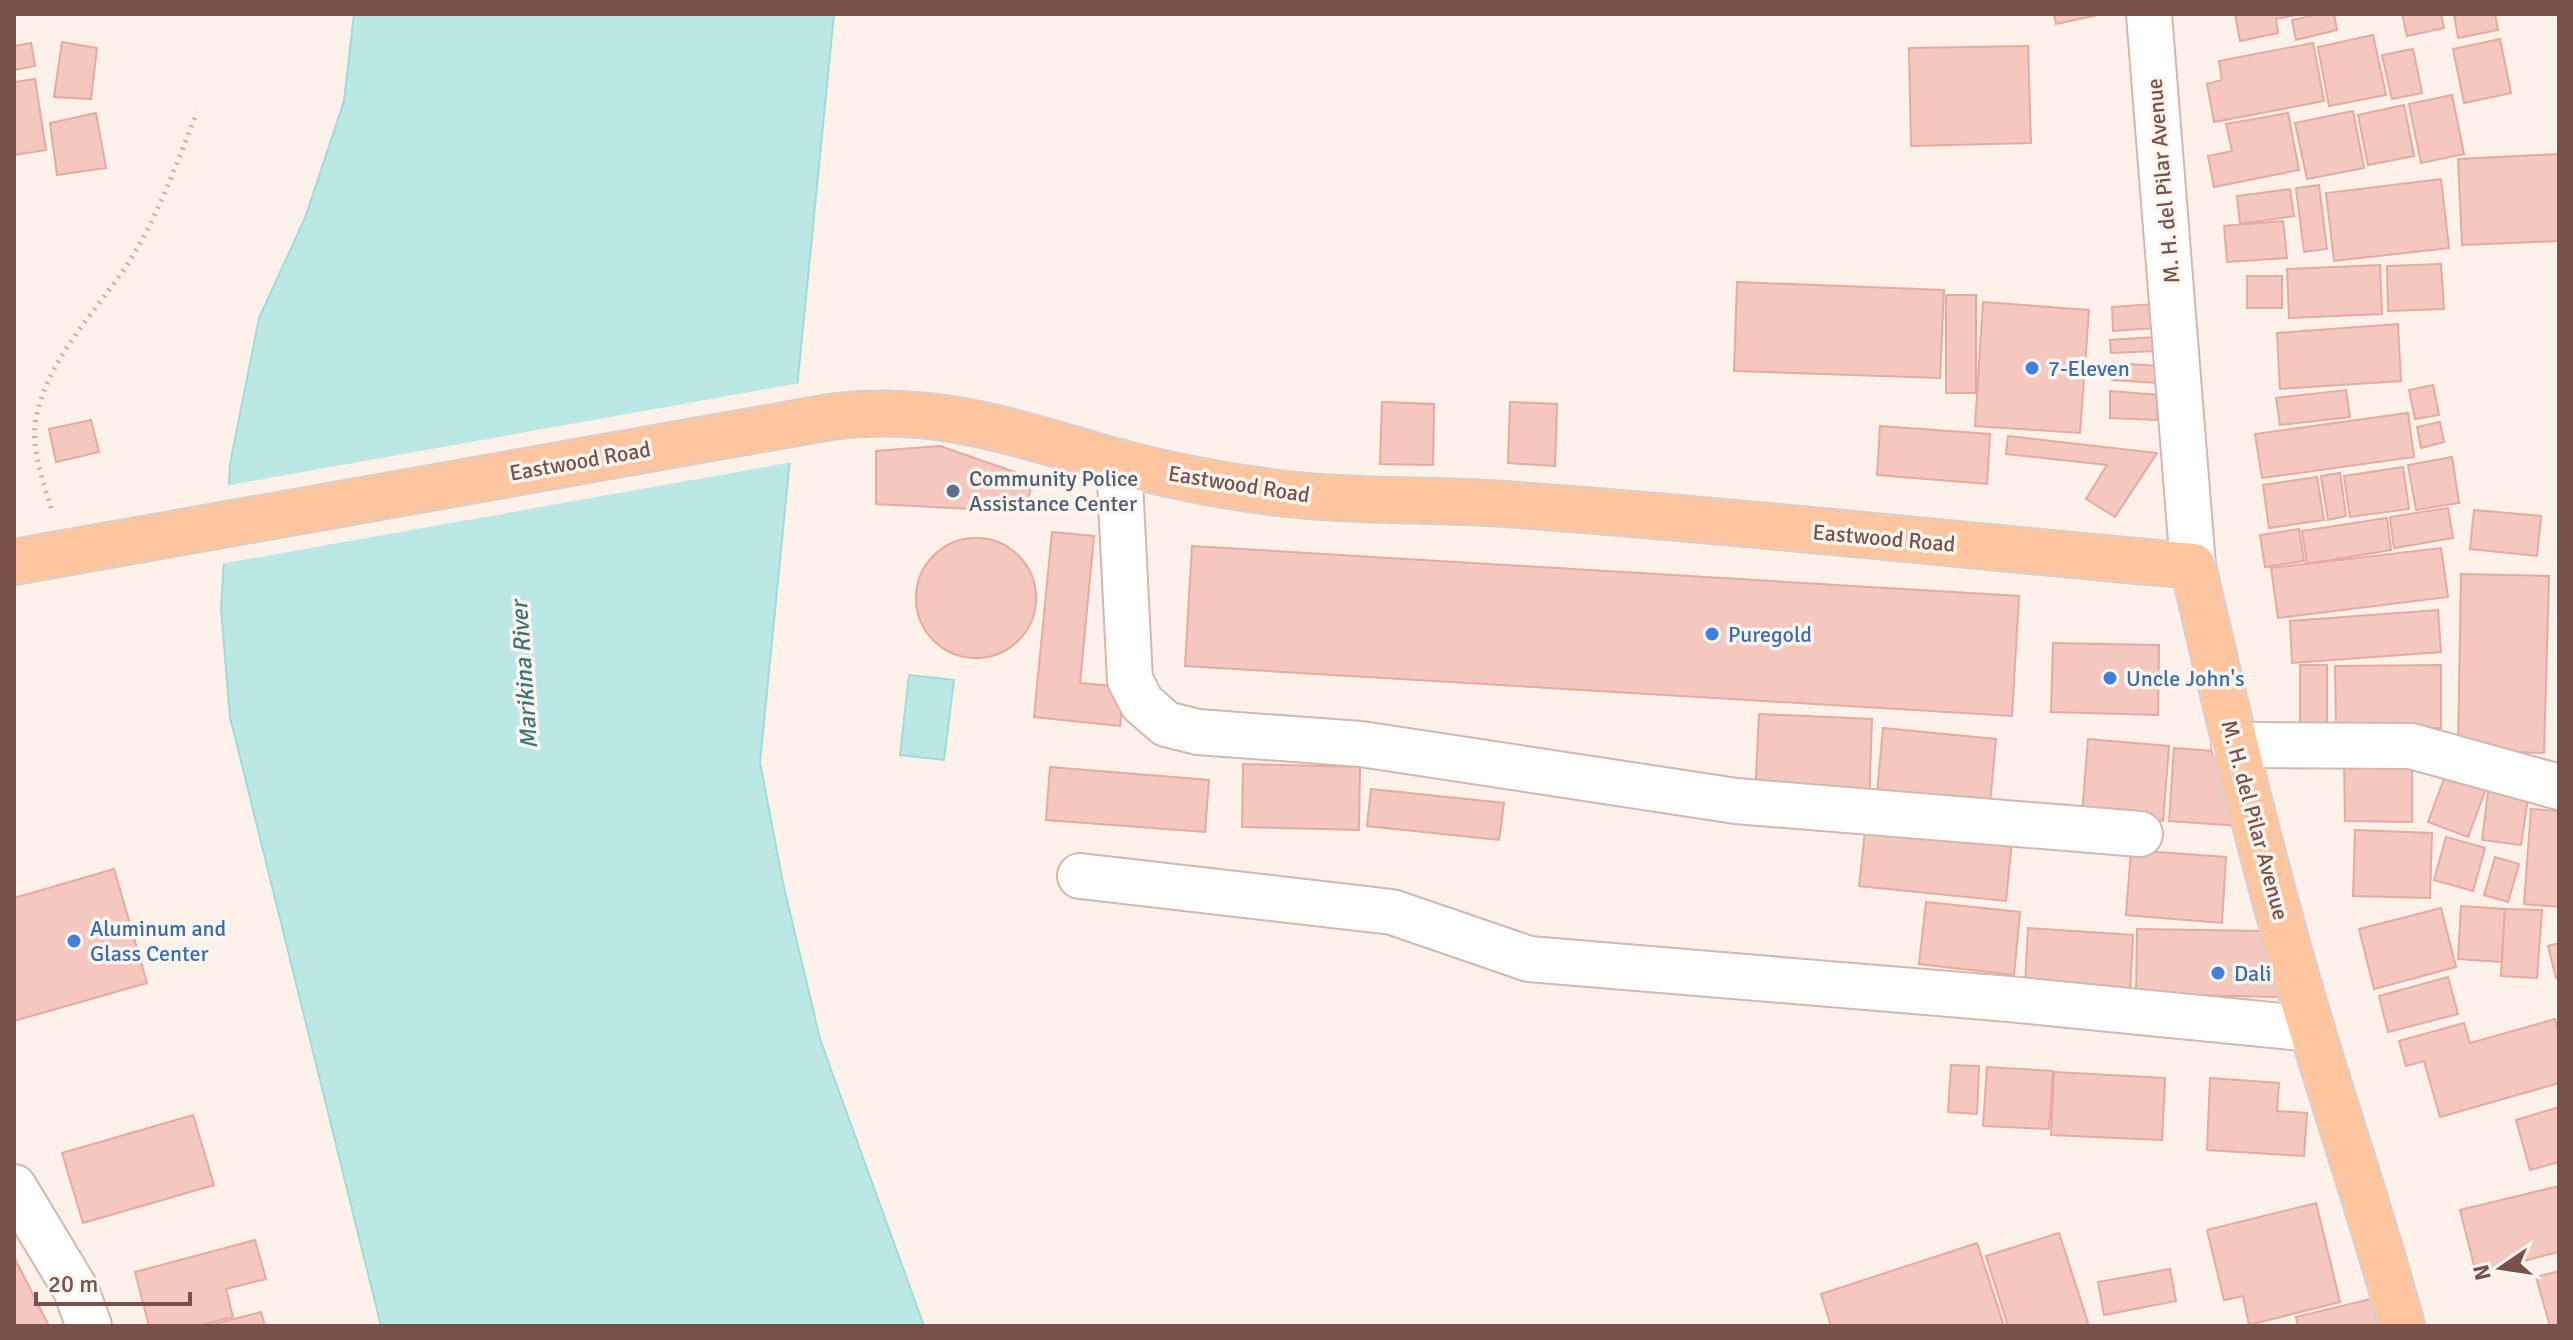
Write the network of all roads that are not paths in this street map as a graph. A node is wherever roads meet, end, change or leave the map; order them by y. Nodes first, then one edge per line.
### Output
1 (2149, 14) edge
2 (1119, 462) junction
3 (15, 557) edge
4 (2193, 566) junction
5 (2234, 745) junction
6 (2559, 787) edge
7 (2140, 834) dead end
8 (1080, 876) dead end
9 (2312, 1029) junction
10 (14, 1187) edge
11 (89, 1326) edge
12 (2402, 1326) edge

1 - 4 street, M. H. del Pilar Avenue
2 - 3 main road, Eastwood Road
2 - 4 main road, Eastwood Road
2 - 7 street
4 - 5 main road, M. H. del Pilar Avenue
5 - 6 street
5 - 9 main road, M. H. del Pilar Avenue
8 - 9 street
9 - 12 main road, M. H. del Pilar Avenue
10 - 11 street

